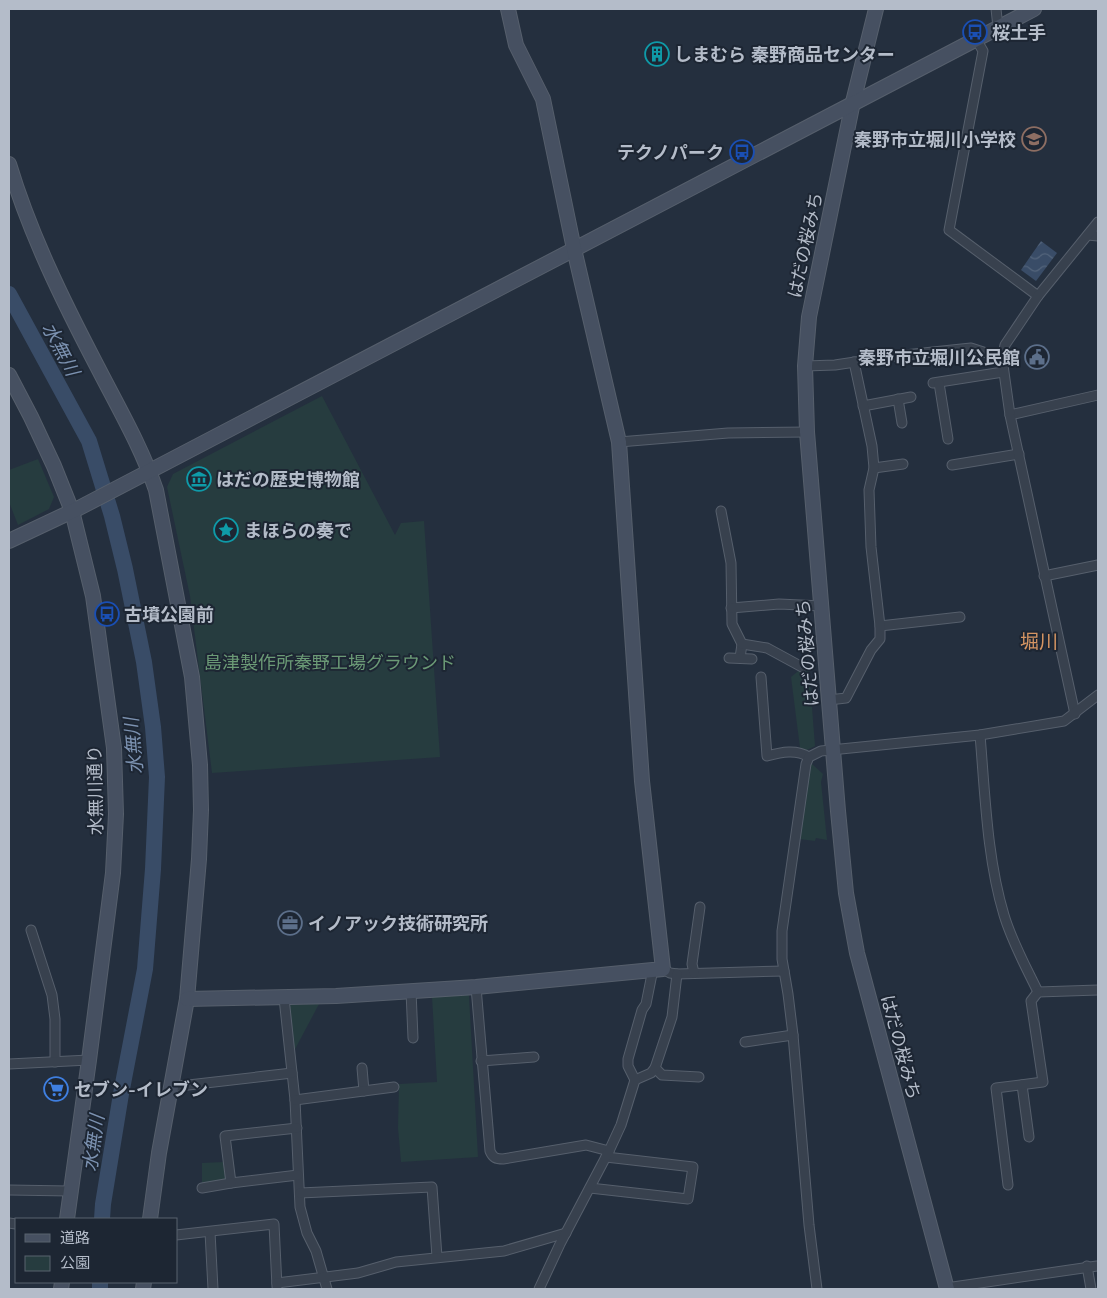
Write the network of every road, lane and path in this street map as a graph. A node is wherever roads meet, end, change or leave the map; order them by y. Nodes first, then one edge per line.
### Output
1 (508, 9) edge
2 (876, 9) edge
3 (996, 9) edge
4 (1034, 9) edge
5 (998, 27) junction
6 (976, 39) junction
7 (853, 102) junction
8 (9, 164) edge
9 (1098, 222) edge
10 (1088, 235) junction
11 (1098, 236) edge
12 (574, 248) junction
13 (1038, 296) junction
14 (1002, 358) junction
15 (854, 362) junction
16 (805, 366) junction
17 (1003, 372) junction
18 (9, 374) edge
19 (1098, 394) edge
20 (912, 397) dead end
21 (898, 399) junction
22 (863, 406) junction
23 (1010, 415) junction
24 (902, 423) dead end
25 (807, 432) junction
26 (948, 439) dead end
27 (619, 442) junction
28 (1019, 454) junction
29 (903, 464) dead end
30 (952, 465) dead end
31 (874, 468) junction
32 (149, 470) junction
33 (75, 510) junction
34 (720, 511) dead end
35 (9, 541) edge
36 (1098, 565) edge
37 (1044, 576) junction
38 (822, 606) junction
39 (731, 608) junction
40 (960, 617) dead end
41 (880, 626) junction
42 (742, 644) junction
43 (729, 658) dead end
44 (740, 658) junction
45 (752, 659) dead end
46 (802, 667) dead end
47 (761, 677) dead end
48 (1098, 695) edge
49 (829, 700) junction
50 (1075, 714) junction
51 (980, 734) junction
52 (833, 750) junction
53 (809, 757) junction
54 (700, 906) dead end
55 (32, 930) dead end
56 (658, 969) junction
57 (784, 971) junction
58 (694, 973) junction
59 (677, 974) junction
60 (476, 987) junction
61 (1098, 990) edge
62 (410, 991) junction
63 (1038, 992) junction
64 (284, 998) junction
65 (187, 999) junction
66 (793, 1035) junction
67 (413, 1038) dead end
68 (745, 1042) dead end
69 (534, 1056) dead end
70 (90, 1060) junction
71 (481, 1061) junction
72 (55, 1062) junction
73 (9, 1064) edge
74 (362, 1068) dead end
75 (655, 1068) junction
76 (292, 1073) junction
77 (699, 1077) dead end
78 (635, 1080) junction
79 (1022, 1084) junction
80 (171, 1087) junction
81 (394, 1087) dead end
82 (364, 1091) junction
83 (295, 1100) junction
84 (297, 1128) junction
85 (1029, 1137) dead end
86 (608, 1154) junction
87 (298, 1175) junction
88 (230, 1183) junction
89 (1008, 1185) dead end
90 (202, 1188) dead end
91 (590, 1188) junction
92 (9, 1190) edge
93 (70, 1191) junction
94 (300, 1193) junction
95 (9, 1197) edge
96 (67, 1218) edge
97 (150, 1218) edge
98 (210, 1232) junction
99 (566, 1233) junction
100 (178, 1235) edge
101 (437, 1257) junction
102 (1087, 1266) junction
103 (1097, 1266) edge
104 (324, 1277) junction
105 (277, 1286) edge
106 (213, 1289) edge
107 (327, 1289) edge
108 (539, 1289) edge
109 (817, 1289) edge
110 (946, 1289) edge
111 (1091, 1289) edge

1 - 12 street
2 - 7 street, はだの桜みち
3 - 5 street
4 - 5 street
5 - 6 street
6 - 7 street
6 - 13 street
7 - 12 street
7 - 16 street, はだの桜みち
8 - 32 street
9 - 10 street
10 - 11 street
10 - 13 street
12 - 27 street
12 - 32 street
13 - 14 street
14 - 15 street
14 - 17 street
15 - 16 street
15 - 22 street
16 - 25 street, はだの桜みち
17 - 23 street
17 - 26 street
18 - 33 street, 水無川通り
19 - 23 street
20 - 21 street
21 - 22 street
21 - 24 street
22 - 31 street
23 - 28 street
25 - 27 street
25 - 38 street, はだの桜みち
27 - 56 street
28 - 30 street
28 - 37 street
29 - 31 street
31 - 41 street
32 - 33 street
32 - 65 street
33 - 35 street
33 - 70 street, 水無川通り
34 - 39 street
36 - 37 street
37 - 50 street
38 - 39 street
38 - 49 street, はだの桜みち
39 - 42 street
40 - 41 street
41 - 49 street
42 - 44 street
42 - 46 street
43 - 44 street
44 - 45 street
47 - 53 street
48 - 50 street
49 - 52 street, はだの桜みち
50 - 51 street
51 - 52 street
51 - 63 street
52 - 53 street
52 - 110 street, はだの桜みち
53 - 57 street
54 - 58 street
55 - 72 street
56 - 59 street
56 - 60 street
56 - 78 street
57 - 58 street
57 - 66 street
58 - 59 street
59 - 75 street
60 - 62 street
60 - 71 street
61 - 63 street
62 - 64 street
62 - 67 street
63 - 79 street
64 - 65 street
64 - 76 street
65 - 80 street
66 - 68 street
66 - 109 street
69 - 71 street
70 - 72 street
70 - 93 street, 水無川通り
71 - 86 street
72 - 73 street
74 - 82 street
75 - 77 street
75 - 78 street
76 - 80 street
76 - 83 street
78 - 86 street
79 - 85 street
79 - 89 street
80 - 97 street
81 - 82 street
82 - 83 street
83 - 84 street
84 - 87 street
84 - 88 street
86 - 91 street
86 - 91 street
87 - 88 street
87 - 94 street
88 - 90 street
91 - 99 street
92 - 93 street
92 - 95 street
93 - 96 street, 水無川通り
94 - 101 street
94 - 104 street
98 - 100 street
98 - 105 street
98 - 106 street
99 - 101 street
99 - 108 street
101 - 104 street
102 - 103 street
102 - 110 street
102 - 111 street
104 - 105 street
104 - 107 street

